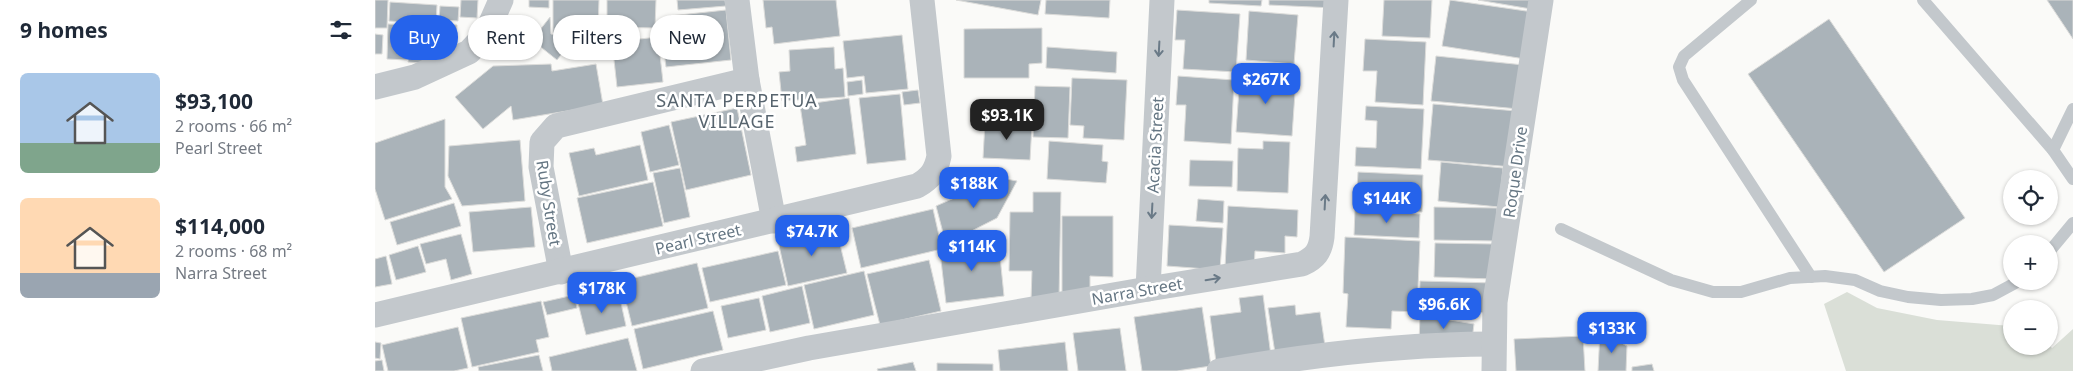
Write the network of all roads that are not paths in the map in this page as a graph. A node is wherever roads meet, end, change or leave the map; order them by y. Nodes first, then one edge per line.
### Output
1 (501, 0) edge
2 (737, 0) edge
3 (923, 0) edge
4 (1162, 0) edge
5 (1336, 0) edge
6 (1541, 0) edge
7 (1751, 0) edge
8 (1923, 0) edge
9 (747, 80) junction
10 (375, 87) edge
11 (2073, 109) edge
12 (2053, 150) junction
13 (2073, 179) edge
14 (774, 221) junction
15 (2073, 223) edge
16 (1561, 229) dead end
17 (2058, 241) edge
18 (561, 272) junction
19 (1811, 277) junction
20 (1148, 289) junction
21 (2003, 290) edge
22 (375, 315) edge
23 (1493, 344) junction
24 (703, 371) edge
25 (1219, 371) edge
26 (1494, 371) edge

1 - 10 street
2 - 9 street
3 - 14 street, Pearl Street
4 -> 20 street, Acacia Street
20 -> 5 street, Narra Street
6 - 23 street, Roque Drive
7 - 19 lane
8 - 12 lane
9 - 14 street
9 - 18 street, Ruby Street
11 - 12 lane
12 - 13 lane
14 - 18 street, Pearl Street
15 - 17 lane
16 - 19 lane
18 - 22 street, Pearl Street
19 - 21 lane
20 - 24 street, Narra Street
23 - 25 street
23 - 26 street, Roque Drive

